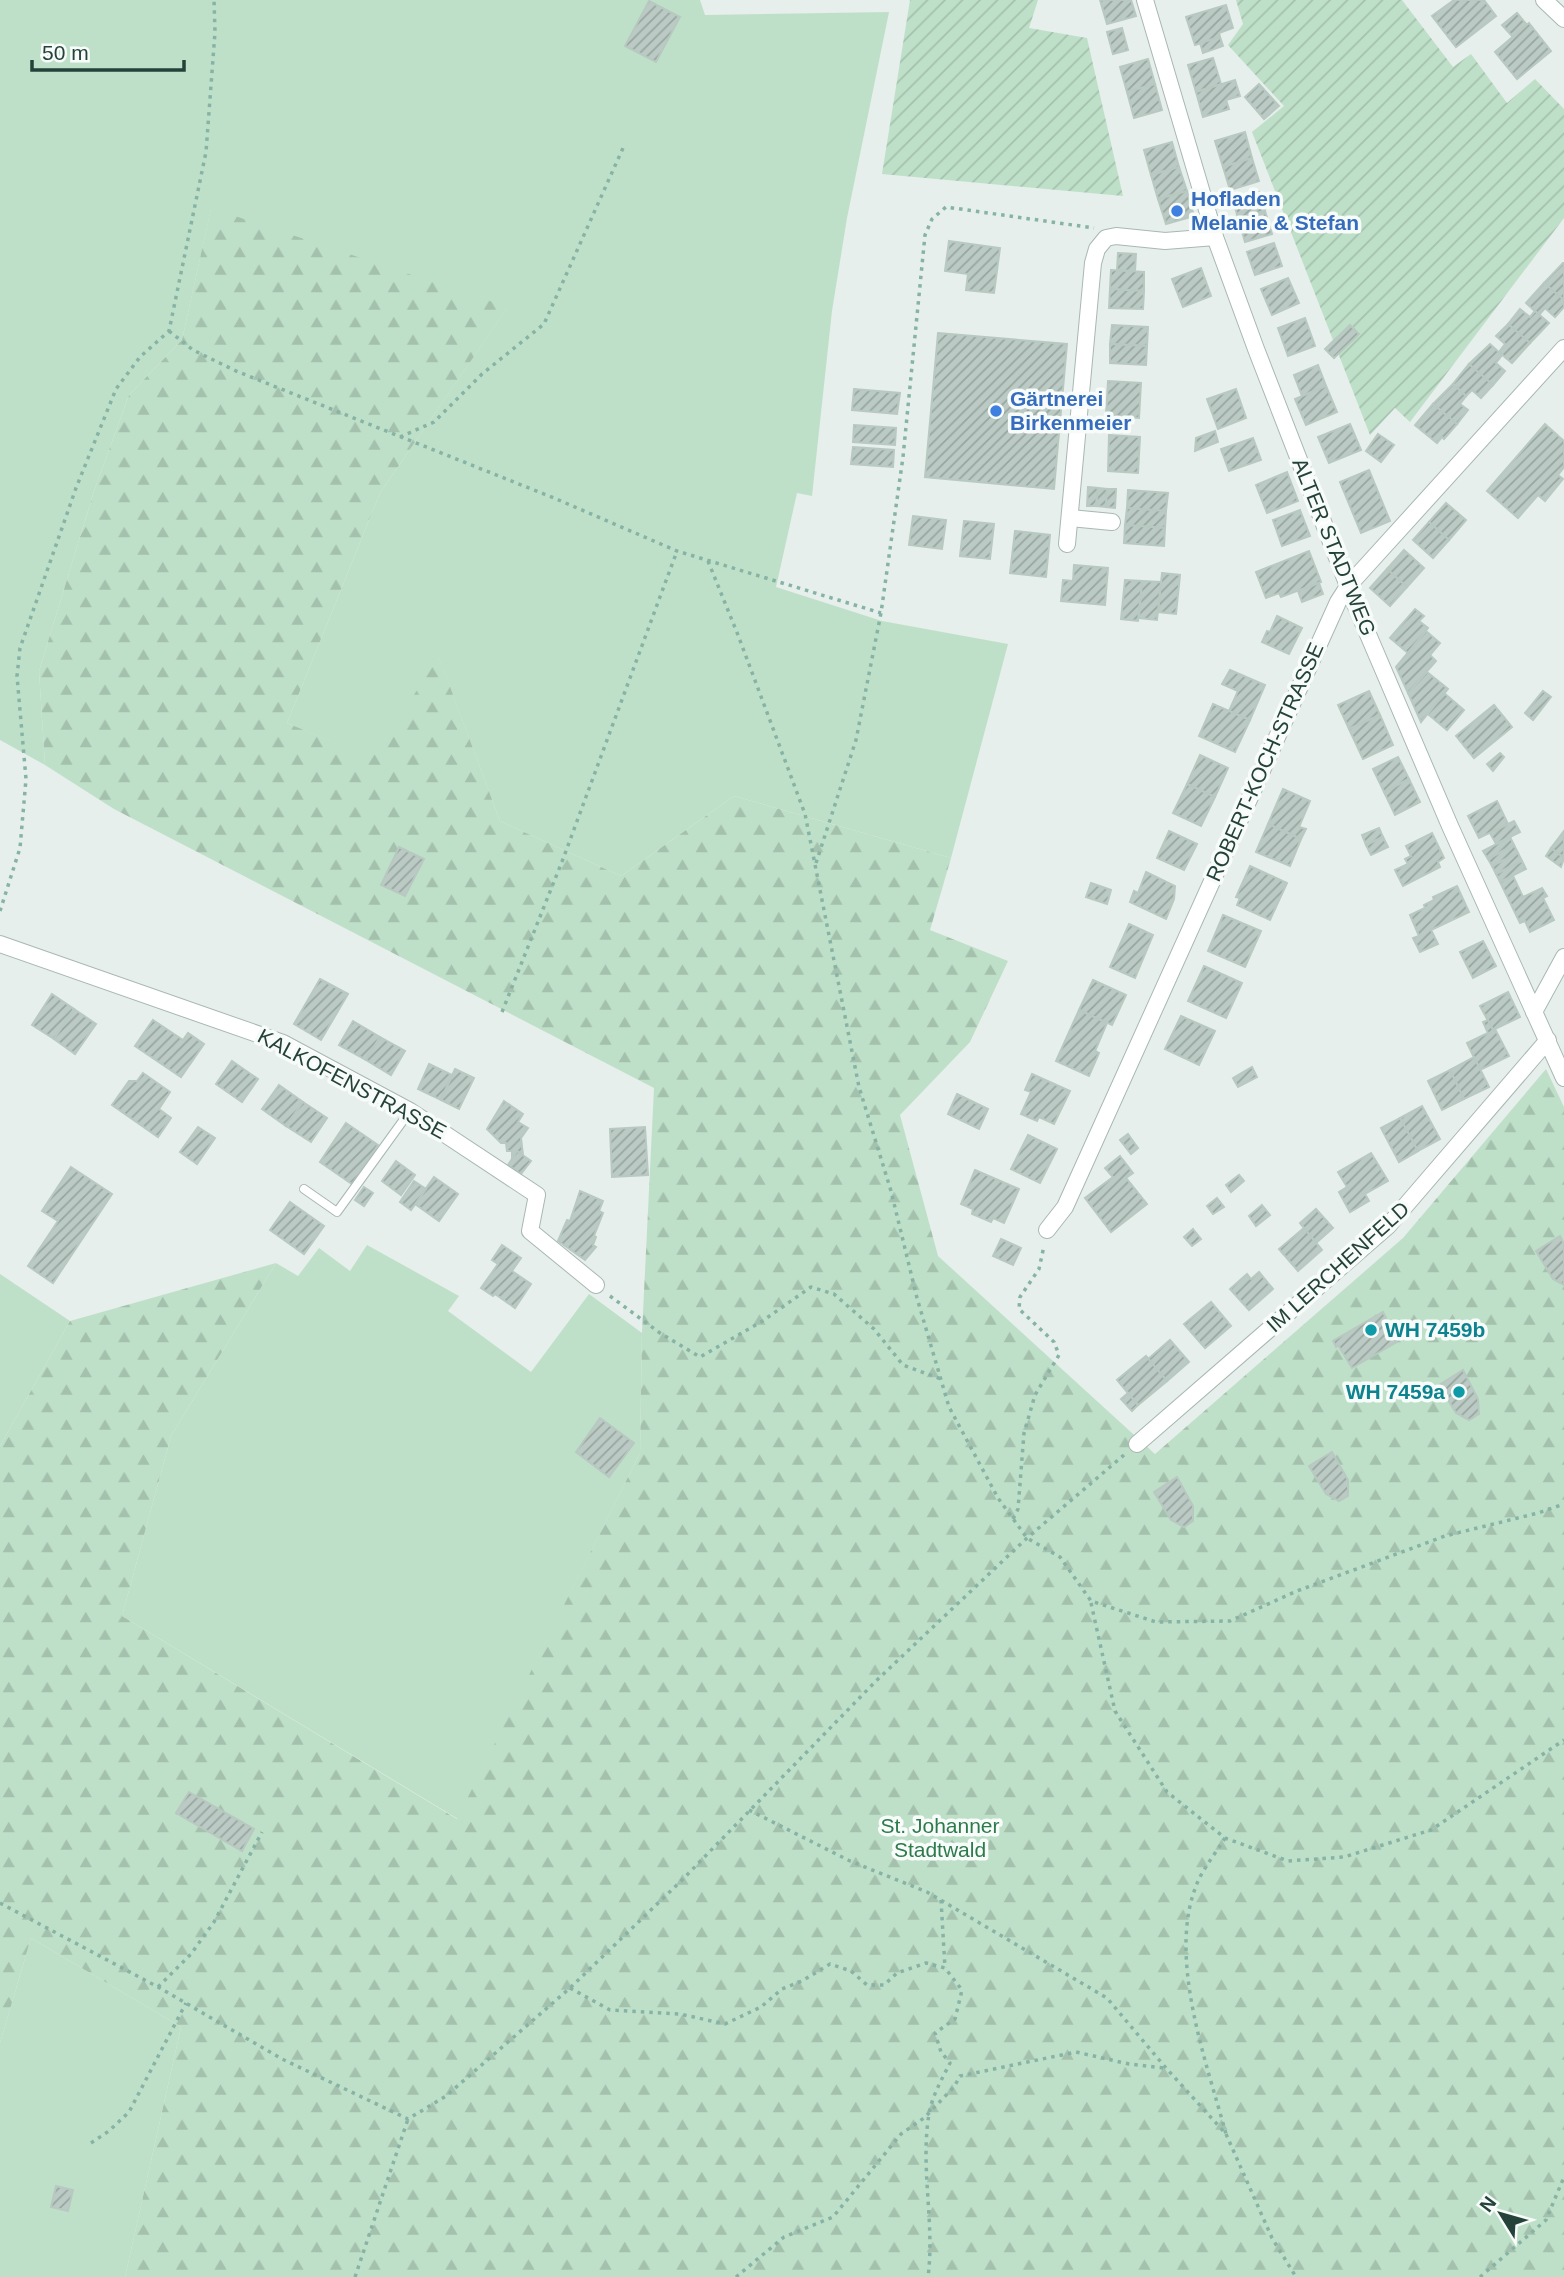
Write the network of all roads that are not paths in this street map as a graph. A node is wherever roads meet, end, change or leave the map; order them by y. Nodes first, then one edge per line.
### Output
1 (1145, 0) edge
2 (1544, 0) edge
3 (1564, 19) edge
4 (1216, 237) junction
5 (1564, 348) edge
6 (1070, 517) junction
7 (1112, 522) dead end
8 (1067, 544) dead end
9 (1349, 585) junction
10 (0, 944) edge
11 (1564, 957) edge
12 (1534, 1012) junction
13 (1548, 1040) junction
14 (1564, 1078) edge
15 (410, 1111) junction
16 (304, 1189) dead end
17 (1047, 1230) road end
18 (596, 1285) road end
19 (1137, 1444) road end

1 - 4 street, ALTER STADTWEG
2 - 3 street
4 - 6 street
4 - 9 street, ALTER STADTWEG
5 - 9 street, ROBERT-KOCH-STRASSE
6 - 7 street
6 - 8 street
9 - 12 street, ALTER STADTWEG
9 - 17 street, ROBERT-KOCH-STRASSE
10 - 15 street, KALKOFENSTRASSE
11 - 12 street
12 - 13 street, ALTER STADTWEG
13 - 14 street, ALTER STADTWEG
13 - 19 street, IM LERCHENFELD
15 - 16 lane
15 - 18 street, KALKOFENSTRASSE

